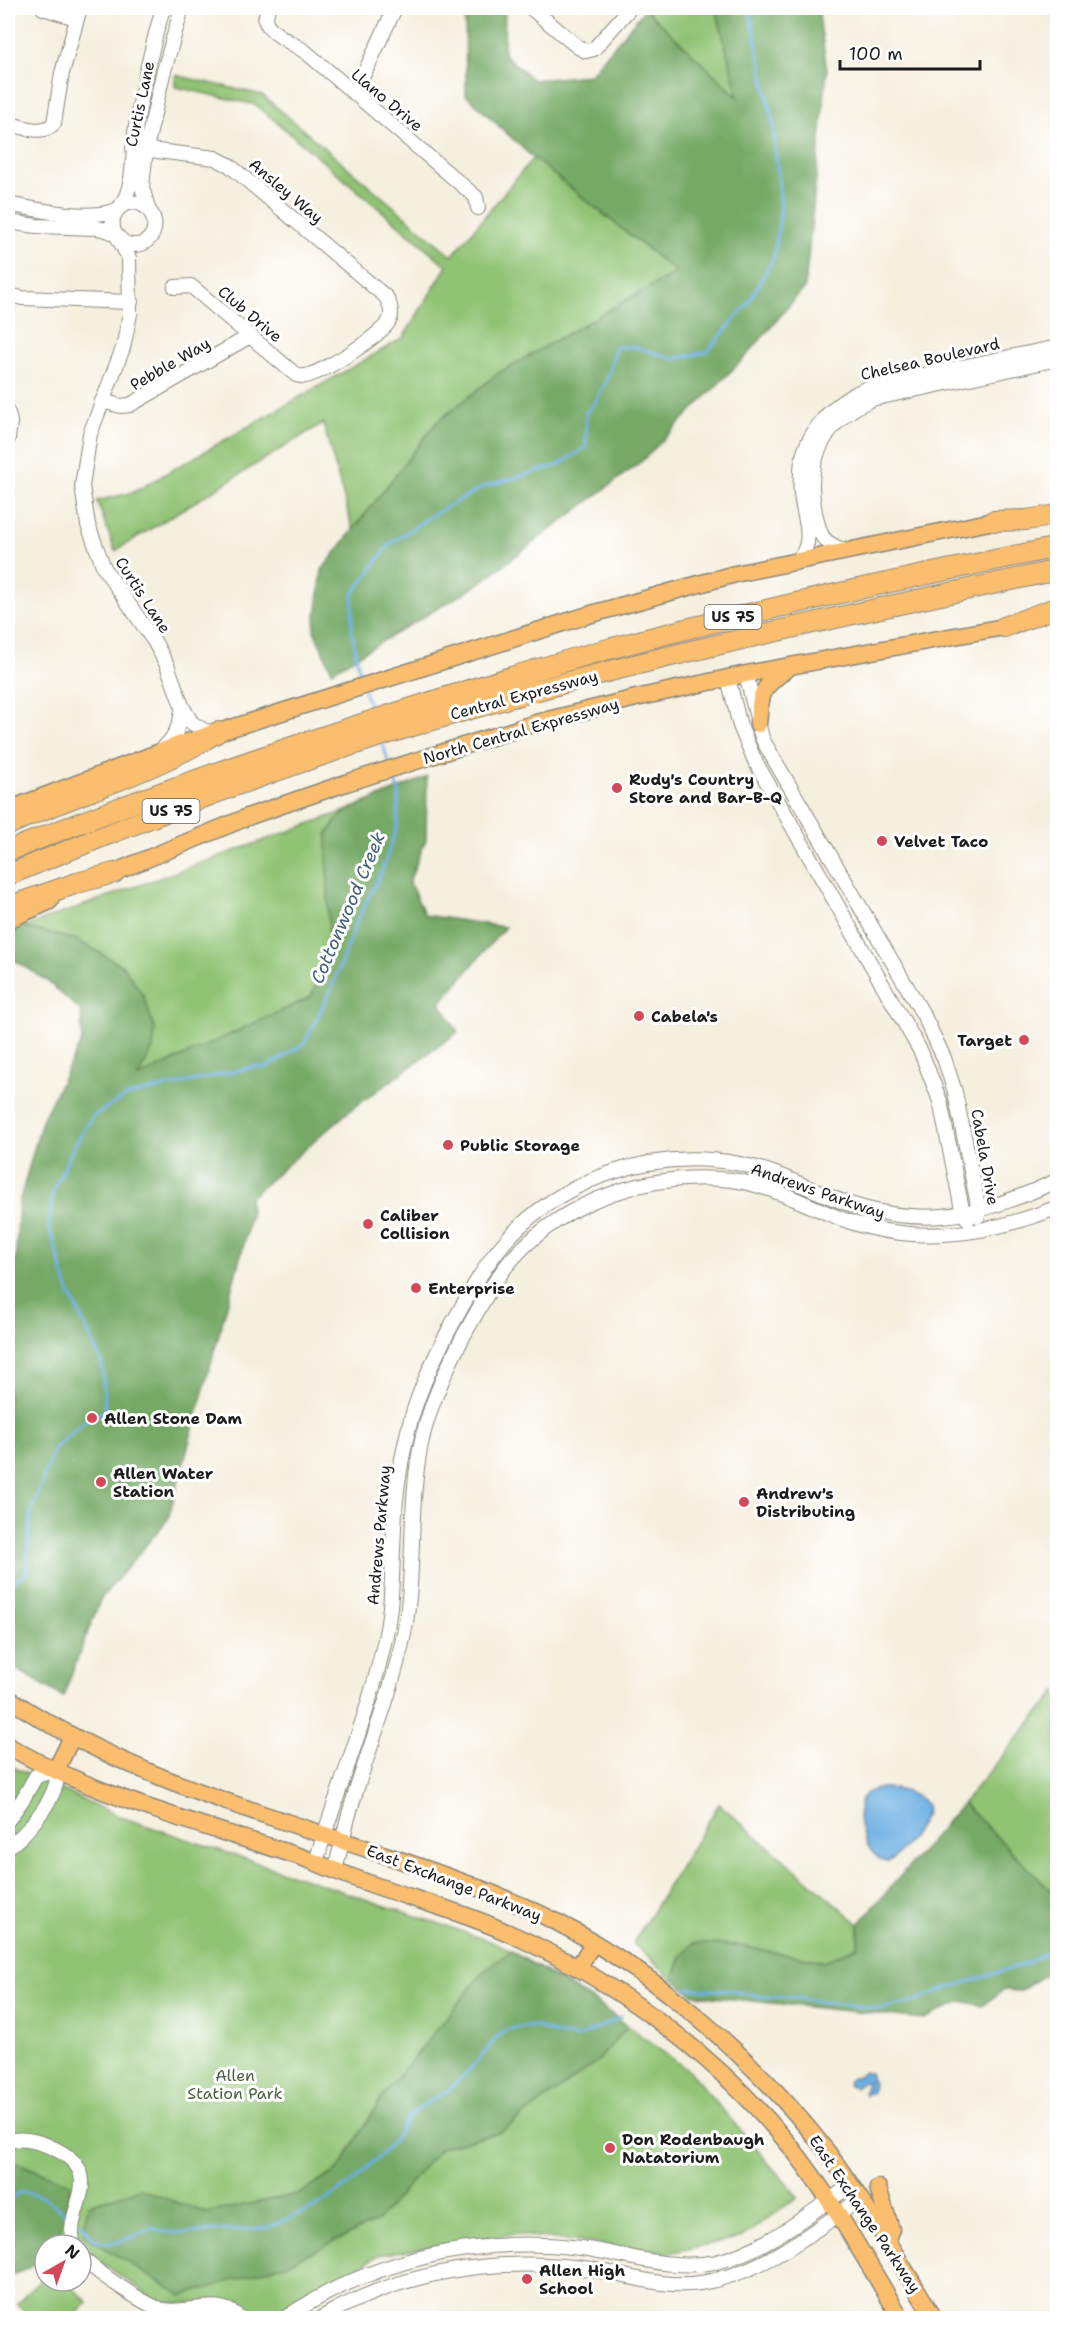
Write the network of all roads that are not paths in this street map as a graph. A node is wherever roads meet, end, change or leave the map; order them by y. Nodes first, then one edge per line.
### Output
1 (43, 8) edge
2 (163, 8) edge
3 (182, 8) edge
4 (268, 8) edge
5 (395, 8) edge
6 (531, 8) edge
7 (630, 8) edge
8 (78, 13) edge
9 (350, 90) junction
10 (8, 123) edge
11 (139, 148) junction
12 (8, 204) edge
13 (119, 208) junction
14 (148, 208) junction
15 (478, 208) dead end
16 (8, 222) edge
17 (117, 236) junction
18 (146, 241) junction
19 (175, 287) dead end
20 (8, 295) edge
21 (131, 297) junction
22 (250, 336) junction
23 (1058, 347) edge
24 (1058, 359) edge
25 (301, 376) joint
26 (102, 401) junction
27 (8, 414) edge
28 (8, 439) edge
29 (1058, 507) edge
30 (1058, 515) edge
31 (993, 521) junction
32 (1058, 547) edge
33 (843, 550) junction
34 (799, 559) junction
35 (1058, 570) edge
36 (1058, 607) edge
37 (1058, 617) edge
38 (1004, 627) junction
39 (791, 665) junction
40 (746, 674) junction
41 (728, 678) junction
42 (182, 706) junction
43 (420, 715) junction
44 (758, 724) junction
45 (218, 732) junction
46 (334, 742) junction
47 (161, 750) junction
48 (8, 810) edge
49 (8, 825) edge
50 (8, 851) edge
51 (114, 873) junction
52 (8, 875) edge
53 (8, 907) edge
54 (8, 920) edge
55 (594, 1178) junction
56 (705, 1178) junction
57 (1058, 1180) edge
58 (802, 1184) junction
59 (602, 1196) junction
60 (1058, 1207) edge
61 (979, 1210) junction
62 (963, 1214) junction
63 (977, 1230) junction
64 (439, 1348) junction
65 (453, 1355) junction
66 (394, 1529) junction
67 (411, 1530) junction
68 (384, 1645) junction
69 (400, 1649) junction
70 (8, 1698) edge
71 (72, 1737) junction
72 (8, 1746) edge
73 (56, 1770) junction
74 (8, 1820) edge
75 (324, 1835) junction
76 (343, 1841) junction
77 (8, 1847) edge
78 (316, 1862) junction
79 (335, 1870) junction
80 (593, 1943) junction
81 (578, 1968) junction
82 (8, 2141) edge
83 (878, 2188) dead end
84 (855, 2193) junction
85 (828, 2200) junction
86 (838, 2215) junction
87 (73, 2233) edge
88 (886, 2241) junction
89 (645, 2260) junction
90 (93, 2266) edge
91 (642, 2279) junction
92 (240, 2319) edge
93 (285, 2319) edge
94 (321, 2319) edge
95 (901, 2319) edge
96 (934, 2319) edge

1 - 8 street
2 - 11 street, Curtis Lane
3 - 11 street, Curtis Lane
4 - 9 street, Llano Drive
5 - 9 street
6 - 7 street
8 - 10 street
9 - 15 street, Llano Drive
11 - 13 street, Curtis Lane
11 - 14 street, Curtis Lane
11 - 25 street, Ansley Way
12 - 13 street
13 - 14 street
13 - 17 street
14 - 18 street
16 - 17 street
17 - 18 street
17 - 21 street, Curtis Lane
18 - 21 street, Curtis Lane
19 - 22 street, Club Drive
20 - 21 street
21 - 26 street, Curtis Lane
22 - 25 street, Club Drive
22 - 26 street, Pebble Way
23 - 34 street, Chelsea Boulevard
24 - 33 street, Chelsea Boulevard
26 - 42 street, Curtis Lane
27 - 28 street
29 - 31 main road
30 - 31 highway
31 - 33 main road
32 - 43 highway, Central Expressway / US 75
33 - 34 main road
34 - 45 main road
35 - 43 highway, Central Expressway / US 75
36 - 38 highway
37 - 38 main road, North Central Expressway
38 - 39 main road, North Central Expressway
39 - 40 main road, North Central Expressway
39 - 44 main road
40 - 41 main road, North Central Expressway
40 - 44 street, Cabela Drive
41 - 51 main road, North Central Expressway
41 - 62 street, Cabela Drive
42 - 45 street, Curtis Lane
42 - 47 street
43 - 46 highway, Central Expressway / US 75
44 - 61 street, Cabela Drive
45 - 47 main road
45 - 49 highway
46 - 50 highway, Central Expressway / US 75
46 - 52 highway, Central Expressway / US 75
47 - 48 main road
51 - 53 highway
51 - 54 main road, North Central Expressway
55 - 58 street, Andrews Parkway
55 - 59 street
55 - 64 street, Andrews Parkway
56 - 58 street
56 - 59 street, Andrews Parkway
56 - 63 street, Andrews Parkway
57 - 61 street, Andrews Parkway
58 - 62 street, Andrews Parkway
59 - 65 street, Andrews Parkway
60 - 63 street, Andrews Parkway
61 - 62 street, Andrews Parkway
61 - 63 street, Cabela Drive
62 - 63 street, Cabela Drive
64 - 65 street
64 - 66 street, Andrews Parkway
65 - 67 street, Andrews Parkway
66 - 67 street
66 - 68 street, Andrews Parkway
67 - 69 street, Andrews Parkway
68 - 69 street
68 - 75 street, Andrews Parkway
69 - 76 street, Andrews Parkway
70 - 71 main road, East Exchange Parkway
71 - 73 main road
71 - 75 main road, East Exchange Parkway
72 - 73 main road, East Exchange Parkway
73 - 74 street
73 - 77 street
73 - 78 main road, East Exchange Parkway
75 - 76 main road, East Exchange Parkway
75 - 78 street, Andrews Parkway
76 - 79 street, Andrews Parkway
76 - 80 main road, East Exchange Parkway
78 - 79 main road, East Exchange Parkway
79 - 81 main road, East Exchange Parkway
80 - 81 main road
80 - 84 main road, East Exchange Parkway
81 - 85 main road, East Exchange Parkway
82 - 87 street
83 - 88 main road
84 - 85 street
84 - 86 street
84 - 88 main road, East Exchange Parkway
85 - 86 main road, East Exchange Parkway
85 - 89 street
86 - 91 street
86 - 95 main road, East Exchange Parkway
88 - 96 main road, East Exchange Parkway
89 - 91 street
89 - 93 street
90 - 92 street
91 - 94 street

